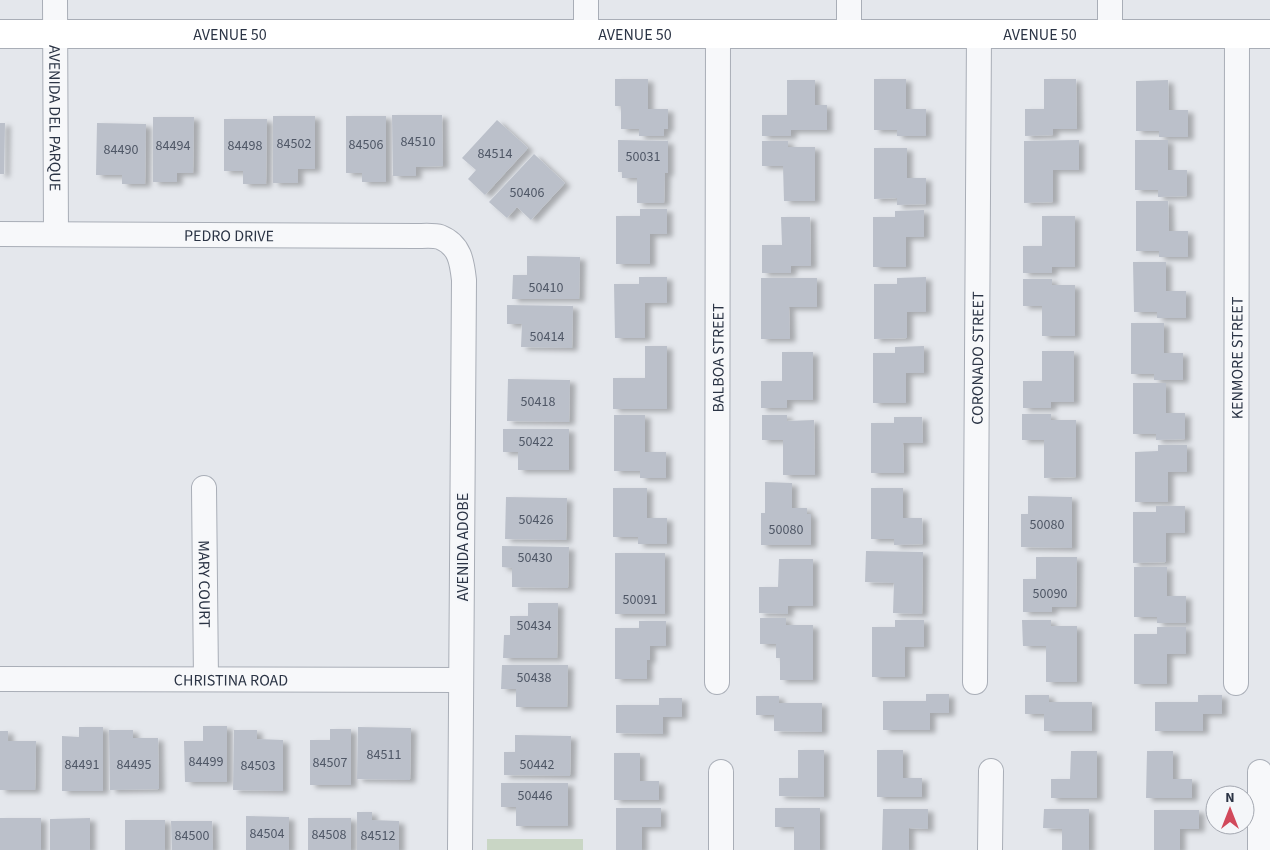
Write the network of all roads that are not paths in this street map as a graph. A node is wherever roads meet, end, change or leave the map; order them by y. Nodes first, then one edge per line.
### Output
1 (55, 0) edge
2 (586, 0) edge
3 (849, 0) edge
4 (1110, 0) edge
5 (586, 33) junction
6 (0, 34) edge
7 (56, 34) junction
8 (1237, 34) junction
9 (1270, 34) edge
10 (718, 35) junction
11 (849, 35) junction
12 (979, 35) junction
13 (1110, 35) junction
14 (0, 234) edge
15 (56, 234) junction
16 (454, 247) joint
17 (204, 488) dead end
18 (0, 679) edge
19 (206, 679) junction
20 (461, 680) junction
21 (717, 682) dead end
22 (975, 682) dead end
23 (1236, 683) dead end
24 (991, 771) dead end
25 (721, 772) dead end
26 (1260, 772) dead end
27 (460, 850) edge
28 (721, 850) edge
29 (990, 850) edge
30 (1260, 850) edge

1 - 7 street, AVENIDA DEL PARQUE
2 - 5 street
3 - 11 street
4 - 13 street
5 - 7 main road, AVENUE 50
5 - 10 main road, AVENUE 50
6 - 7 main road, AVENUE 50
7 - 15 street, AVENIDA DEL PARQUE
8 - 9 main road, AVENUE 50
8 - 13 main road, AVENUE 50
8 - 23 street, KENMORE STREET
10 - 11 main road, AVENUE 50
10 - 21 street, BALBOA STREET
11 - 12 main road, AVENUE 50
12 - 13 main road, AVENUE 50
12 - 22 street, CORONADO STREET
14 - 15 street, PEDRO DRIVE
15 - 16 street, PEDRO DRIVE
16 - 20 street, AVENIDA ADOBE
17 - 19 street, MARY COURT
18 - 19 street, CHRISTINA ROAD
19 - 20 street, CHRISTINA ROAD
20 - 27 street, AVENIDA ADOBE
24 - 29 street
25 - 28 street
26 - 30 street

